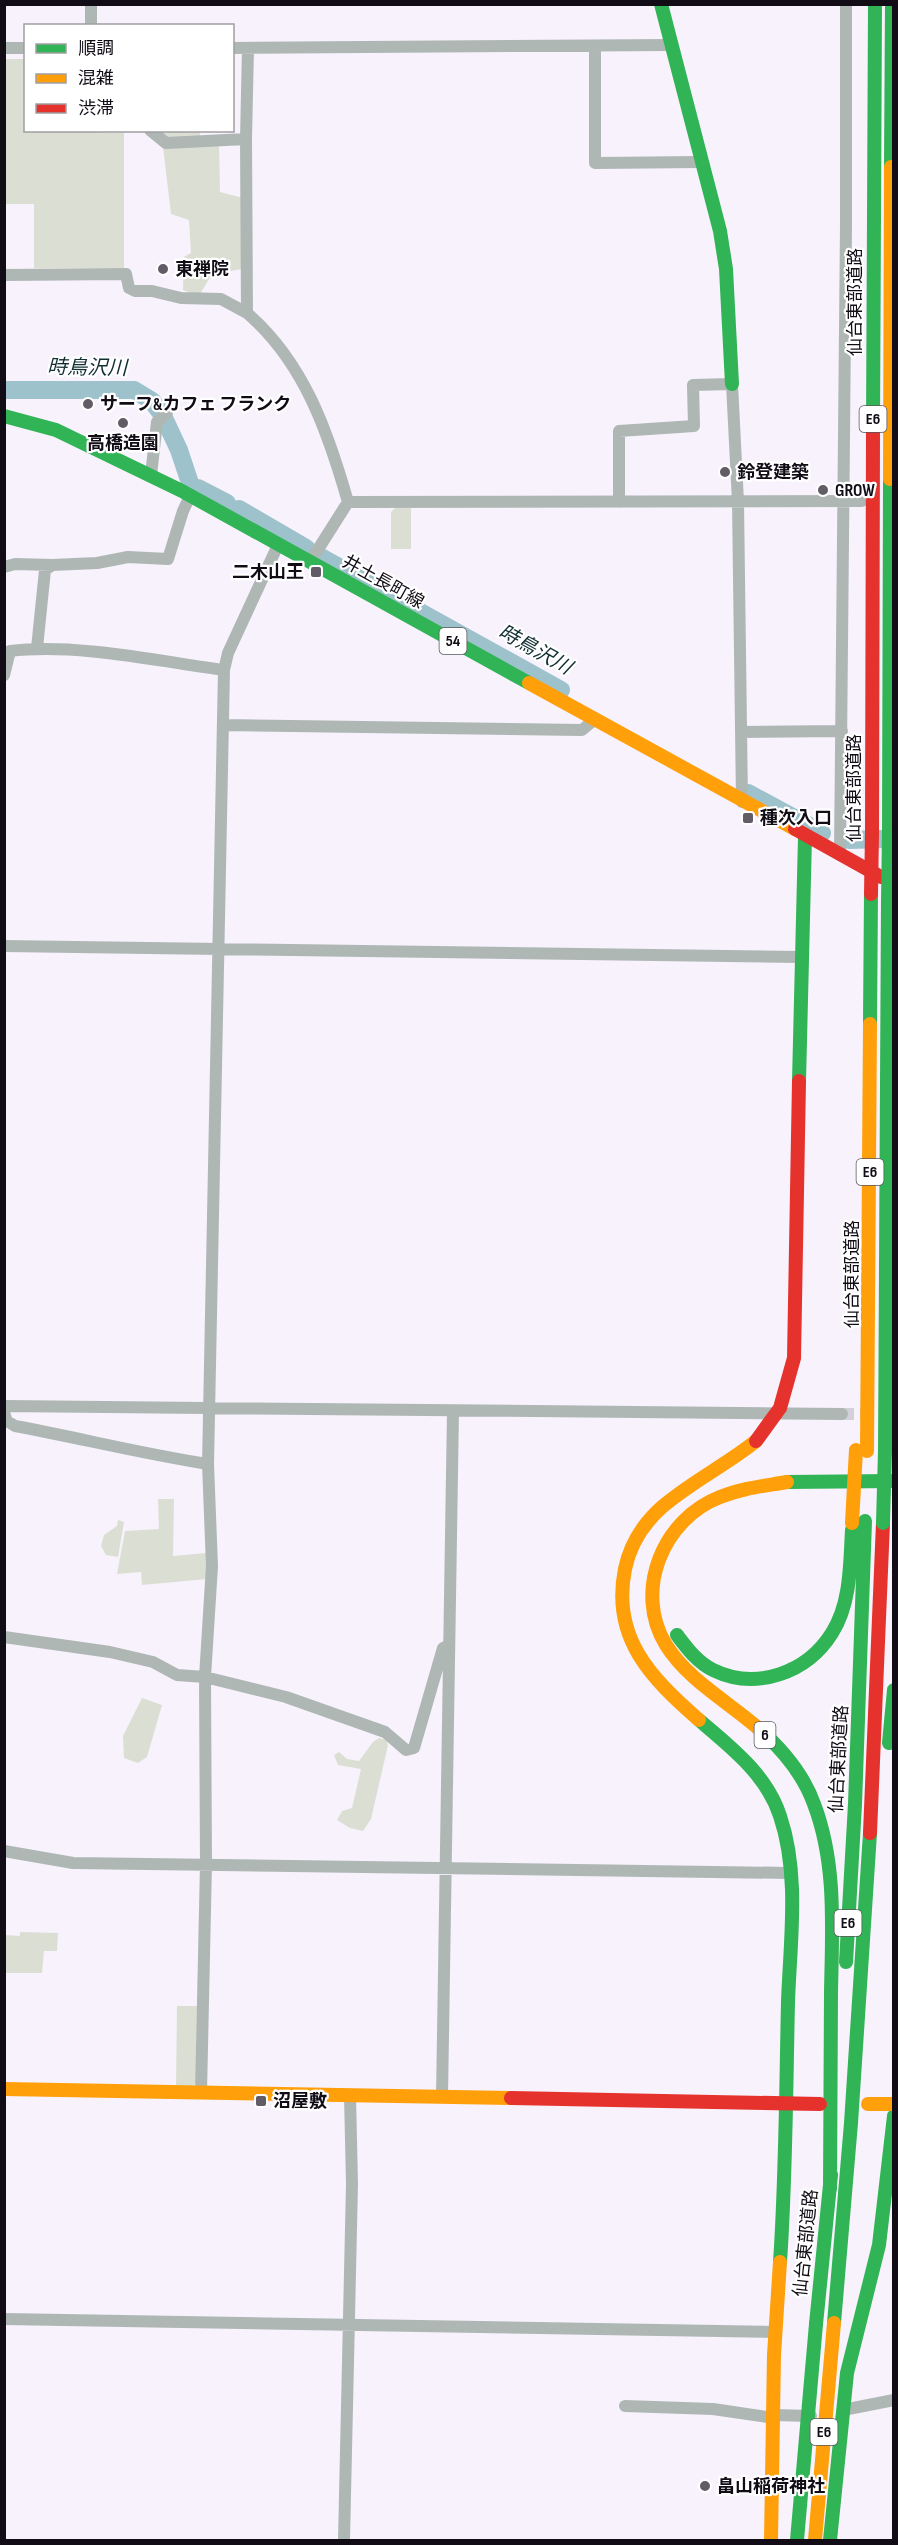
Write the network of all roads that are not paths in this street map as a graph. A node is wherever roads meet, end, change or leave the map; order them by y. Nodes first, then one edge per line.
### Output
1 (91, 4) edge
2 (661, 4) edge
3 (846, 4) edge
4 (875, 4) edge
5 (892, 4) edge
6 (91, 24) edge
7 (670, 45) junction
8 (595, 46) junction
9 (4, 48) edge
10 (24, 48) edge
11 (234, 48) edge
12 (248, 48) junction
13 (153, 132) edge
14 (246, 139) junction
15 (701, 162) junction
16 (4, 275) edge
17 (247, 313) junction
18 (732, 384) junction
19 (167, 413) dead end
20 (4, 416) edge
21 (151, 476) junction
22 (190, 496) junction
23 (348, 501) junction
24 (844, 501) junction
25 (862, 501) dead end
26 (619, 502) junction
27 (738, 502) junction
28 (278, 545) junction
29 (310, 562) junction
30 (52, 565) junction
31 (4, 567) edge
32 (37, 648) junction
33 (224, 670) junction
34 (4, 675) edge
35 (594, 720) junction
36 (223, 725) junction
37 (842, 731) junction
38 (741, 732) junction
39 (742, 802) junction
40 (806, 837) junction
41 (840, 855) junction
42 (894, 884) edge
43 (4, 946) edge
44 (218, 950) junction
45 (801, 957) junction
46 (888, 970) junction
47 (894, 1054) edge
48 (4, 1406) edge
49 (209, 1407) junction
50 (453, 1411) junction
51 (4, 1413) edge
52 (777, 1414) junction
53 (842, 1414) tunnel mouth
54 (208, 1464) junction
55 (894, 1481) edge
56 (894, 1491) edge
57 (859, 1522) junction
58 (4, 1637) edge
59 (448, 1645) junction
60 (205, 1677) junction
61 (894, 1690) edge
62 (888, 1760) dead end
63 (886, 1784) dead end
64 (4, 1851) edge
65 (206, 1864) junction
66 (444, 1868) junction
67 (790, 1873) junction
68 (860, 2012) junction
69 (4, 2089) edge
70 (201, 2093) junction
71 (350, 2095) junction
72 (442, 2097) junction
73 (788, 2102) junction
74 (820, 2103) dead end
75 (868, 2104) dead end
76 (894, 2104) edge
77 (894, 2116) edge
78 (830, 2188) junction
79 (4, 2319) edge
80 (348, 2326) junction
81 (775, 2332) junction
82 (894, 2400) edge
83 (625, 2406) dead end
84 (842, 2414) junction
85 (774, 2416) junction
86 (344, 2541) edge
87 (771, 2541) edge
88 (798, 2541) edge
89 (815, 2541) edge
90 (830, 2541) edge

1 - 6 street
2 - 7 main road
3 - 24 street
4 - 57 main road, 仙台東部道路 / E6, bridge
5 - 46 main road, 仙台東部道路 / E6, bridge
7 - 8 street
7 - 15 main road
8 - 12 street
8 - 15 street
9 - 10 street
11 - 12 street
12 - 14 street
13 - 14 street
14 - 17 street
15 - 18 main road
16 - 17 street
17 - 23 street
18 - 26 street
18 - 27 street
19 - 21 street
20 - 21 main road, 井土長町線 / 54
21 - 22 main road, 井土長町線 / 54
22 - 28 main road, 井土長町線 / 54
22 - 30 street
23 - 26 street
23 - 29 street
24 - 25 street
24 - 27 street
24 - 37 street
26 - 27 street
27 - 38 street
28 - 29 main road, 井土長町線 / 54
28 - 33 street
29 - 35 main road, 井土長町線 / 54
30 - 31 street
30 - 32 street
32 - 33 street
32 - 34 street
33 - 36 street
35 - 36 street
35 - 39 main road, 井土長町線 / 54
36 - 44 street
37 - 38 street
37 - 41 street
38 - 39 street
39 - 40 main road, 井土長町線 / 54
40 - 41 main road, 井土長町線 / 54
40 - 45 main road
41 - 42 main road, 井土長町線 / 54
43 - 44 street
44 - 45 street
44 - 49 street
45 - 52 main road
46 - 47 main road
46 - 68 main road, 仙台東部道路 / E6, bridge
48 - 49 street
49 - 50 street
49 - 54 street
50 - 52 street
50 - 59 street
51 - 54 street
52 - 53 street
52 - 67 main road
54 - 60 street
55 - 78 main road, 6
56 - 57 main road
57 - 78 main road, 仙台東部道路 / E6
58 - 60 street
59 - 60 street
59 - 66 street
60 - 65 street
61 - 62 main road
63 - 68 main road
64 - 65 street
65 - 66 street
65 - 70 street
66 - 67 street
66 - 72 street
67 - 73 main road
68 - 89 main road, 仙台東部道路 / E6, bridge
69 - 70 main road
70 - 71 main road
71 - 72 main road
71 - 80 street
72 - 73 main road
73 - 74 main road
73 - 81 main road
75 - 76 main road
77 - 84 main road
78 - 88 main road, 仙台東部道路 / E6, bridge
79 - 80 street
80 - 81 street
80 - 86 street
81 - 85 main road
82 - 84 street
83 - 85 street
84 - 85 street
84 - 90 main road
85 - 87 main road

